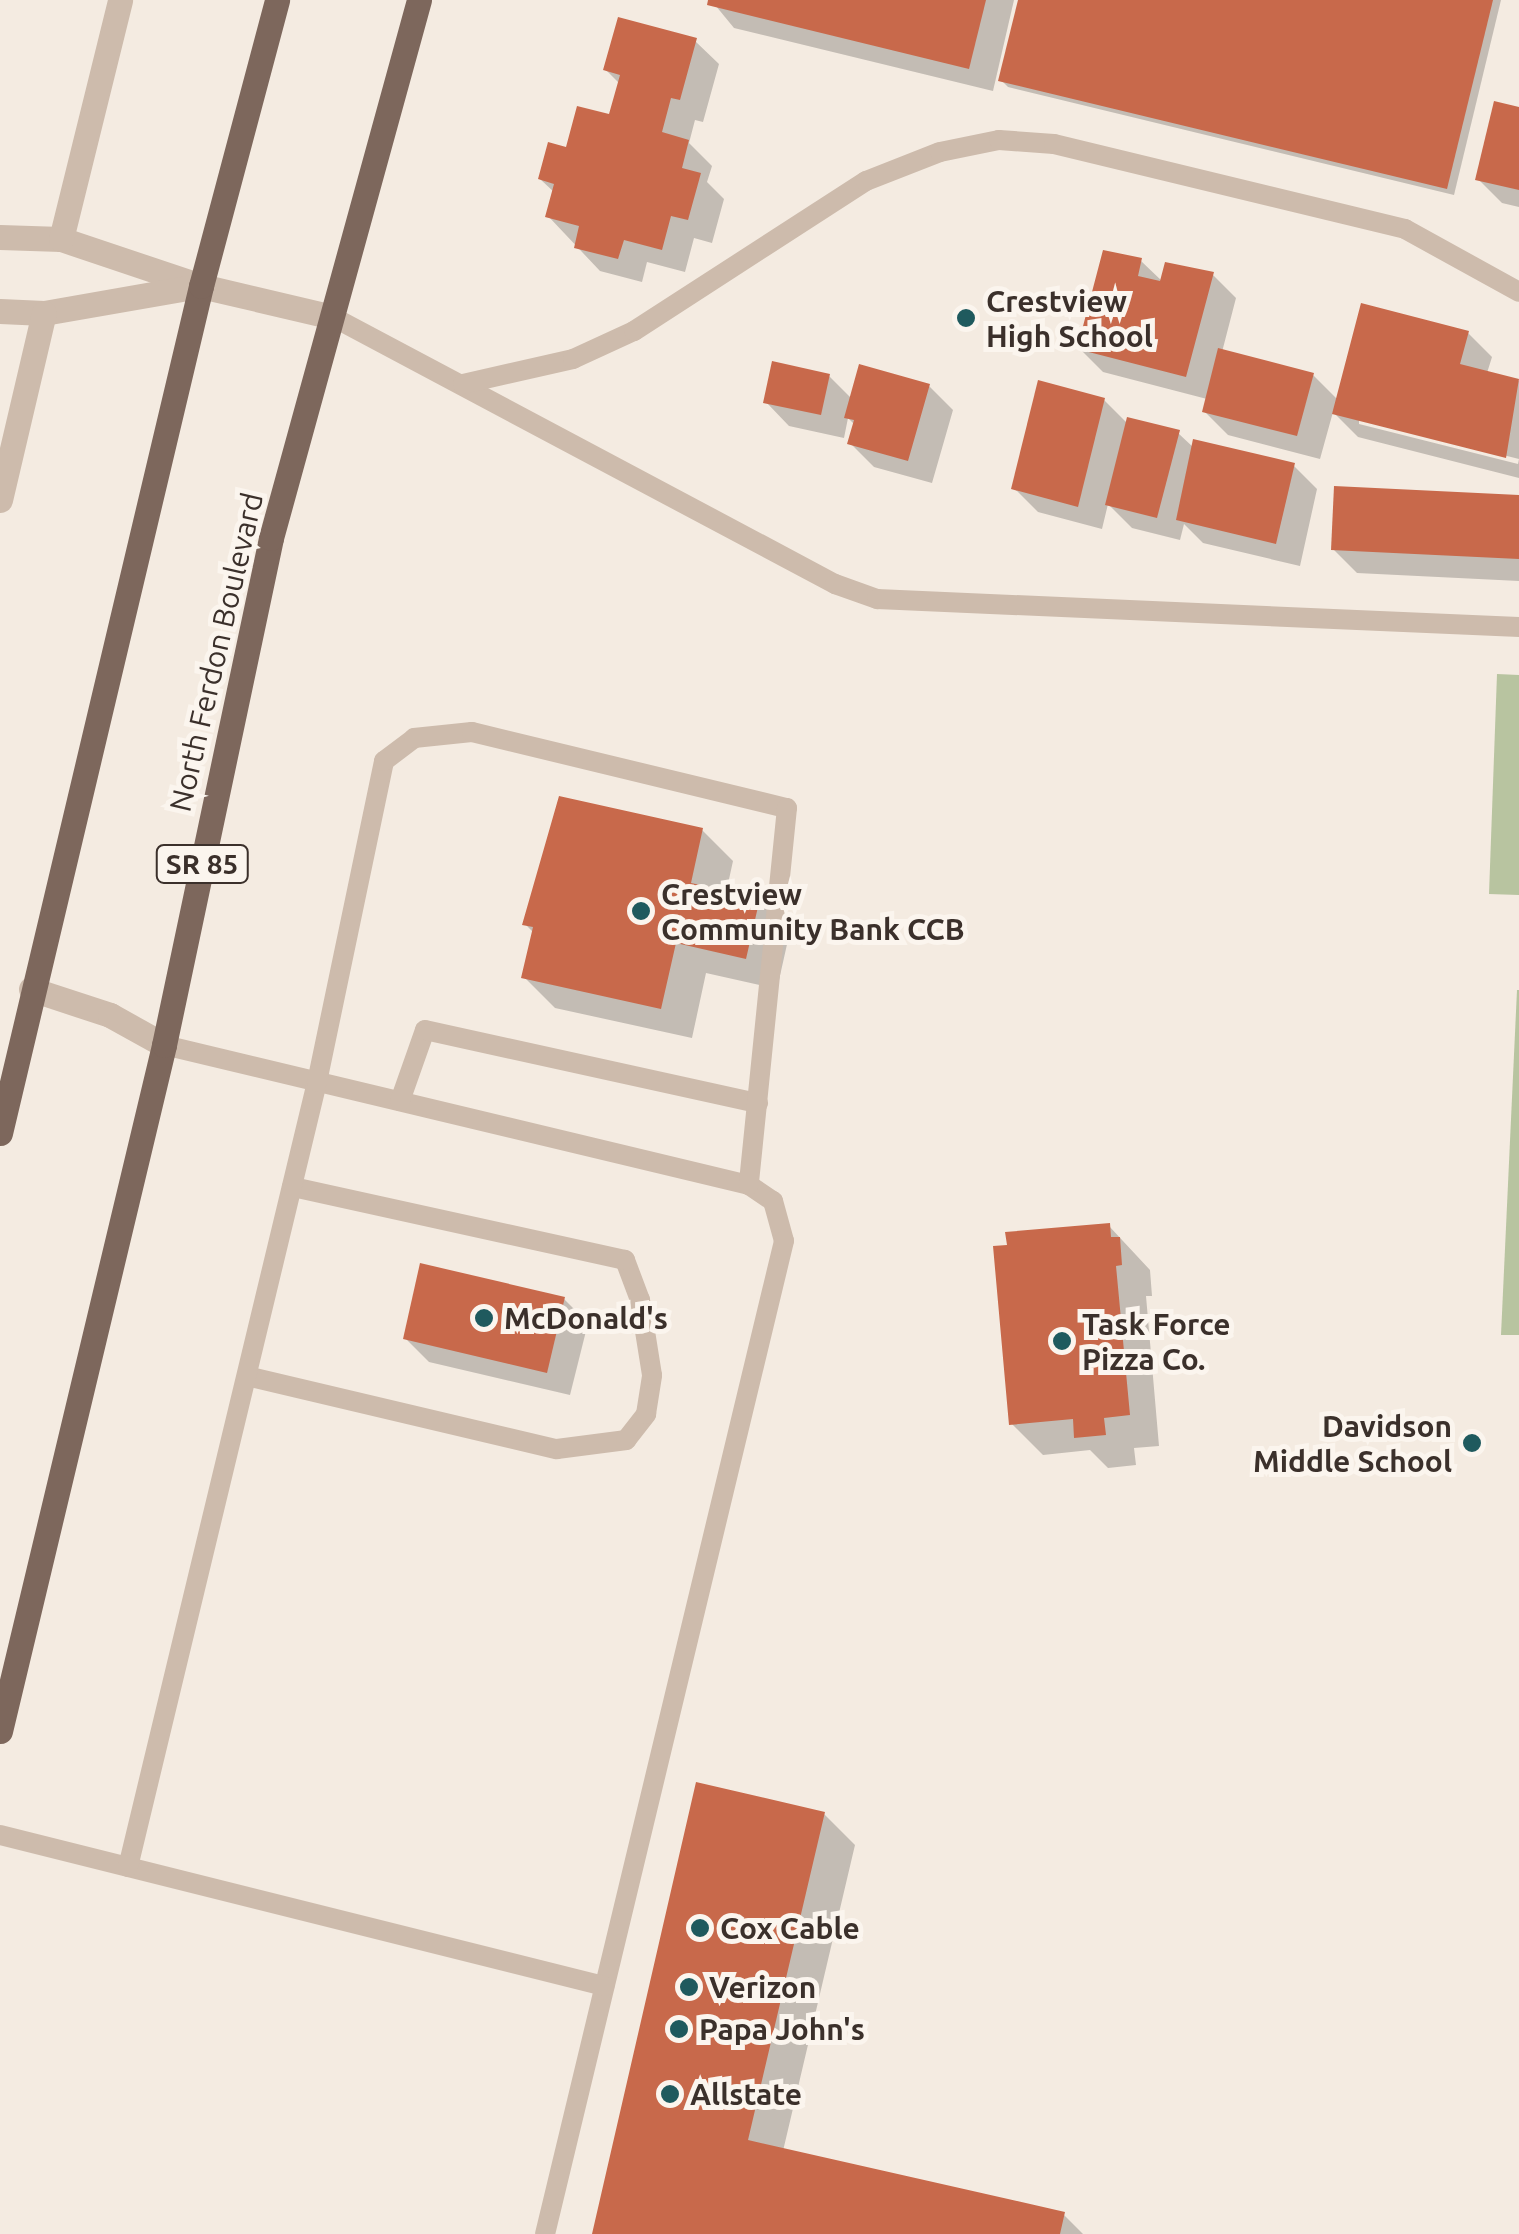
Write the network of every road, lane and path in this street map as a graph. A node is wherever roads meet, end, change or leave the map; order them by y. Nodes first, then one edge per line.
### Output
1 (120, 0) edge
2 (276, 0) edge
3 (419, 0) edge
4 (0, 237) edge
5 (61, 239) junction
6 (201, 286) junction
7 (1519, 292) edge
8 (0, 311) edge
9 (44, 312) junction
10 (333, 317) junction
11 (463, 384) junction
12 (0, 500) edge
13 (1519, 627) edge
14 (31, 989) junction
15 (164, 1044) junction
16 (317, 1082) junction
17 (400, 1101) junction
18 (758, 1103) junction
19 (0, 1133) edge
20 (749, 1185) junction
21 (292, 1186) junction
22 (247, 1376) junction
23 (0, 1731) edge
24 (0, 1835) edge
25 (128, 1867) junction
26 (604, 1986) junction
27 (544, 2234) edge

1 - 5 street
2 - 6 main road
3 - 10 main road, North Ferdon Boulevard / SR 85
4 - 5 street
5 - 6 street
6 - 9 street
6 - 10 street
6 - 14 main road
7 - 11 lane
8 - 9 street
9 - 12 street
10 - 11 lane
10 - 15 main road, North Ferdon Boulevard / SR 85
11 - 13 lane
14 - 15 street
14 - 19 main road
15 - 16 lane
15 - 23 main road, North Ferdon Boulevard / SR 85
16 - 17 lane
16 - 18 lane
16 - 21 lane
17 - 18 lane
17 - 20 lane
18 - 20 lane
20 - 26 lane
21 - 22 lane
21 - 22 lane
22 - 25 lane
24 - 25 lane
25 - 26 lane
26 - 27 lane

